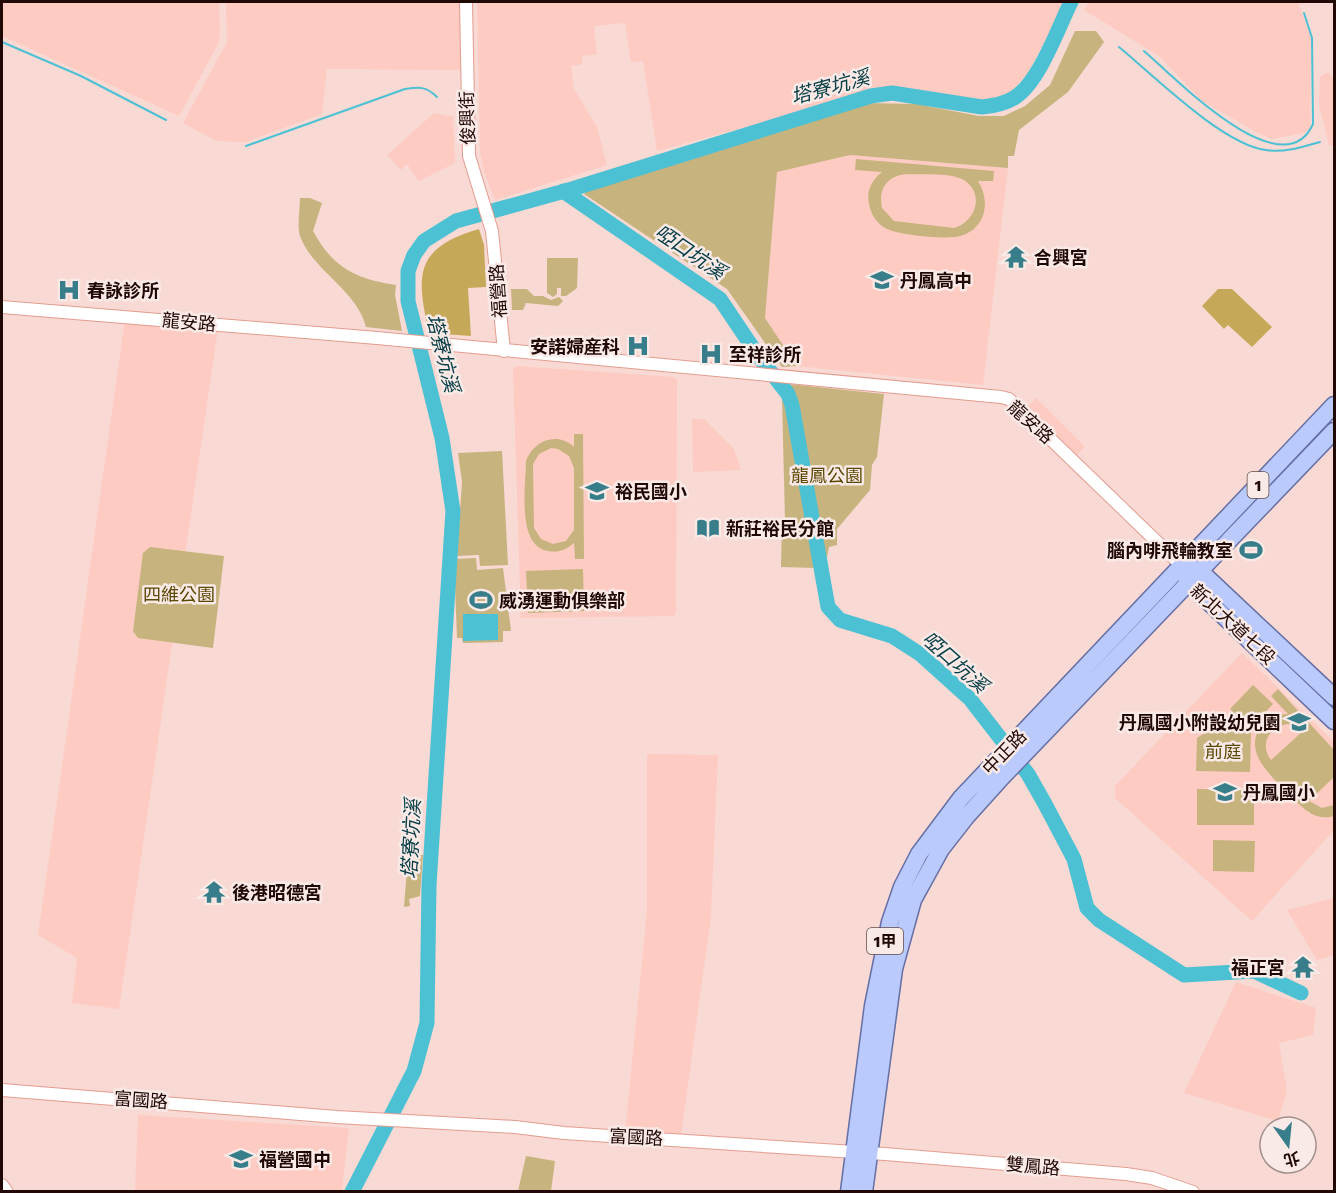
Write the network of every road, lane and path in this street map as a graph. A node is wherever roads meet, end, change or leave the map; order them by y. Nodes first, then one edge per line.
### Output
1 (466, 2) edge
2 (492, 231) joint
3 (2, 307) edge
4 (504, 351) junction
5 (1335, 405) edge
6 (1335, 431) edge
7 (1181, 566) junction
8 (1194, 577) junction
9 (1335, 697) edge
10 (1335, 720) edge
11 (999, 769) junction
12 (2, 1090) edge
13 (862, 1152) junction
14 (2, 1185) edge
15 (7, 1191) edge
16 (849, 1191) edge
17 (864, 1191) edge
18 (1193, 1191) edge

1 - 2 street, 俊興街
2 - 4 street, 福營路
3 - 4 street, 龍安路
4 - 7 street, 龍安路
5 - 7 main road, 中正路 / 1
6 - 8 main road, 中正路 / 1
7 - 8 main road, 新北大道七段
7 - 11 main road, 中正路 / 1甲
8 - 9 main road, 新北大道七段
8 - 10 main road, 新北大道七段
8 - 11 main road, 中正路 / 1甲
11 - 13 main road, 中正路 / 1甲
12 - 13 street, 富國路
13 - 16 main road, 中正路 / 1甲
13 - 17 main road, 中正路 / 1甲
13 - 18 street, 雙鳳路
14 - 15 street

